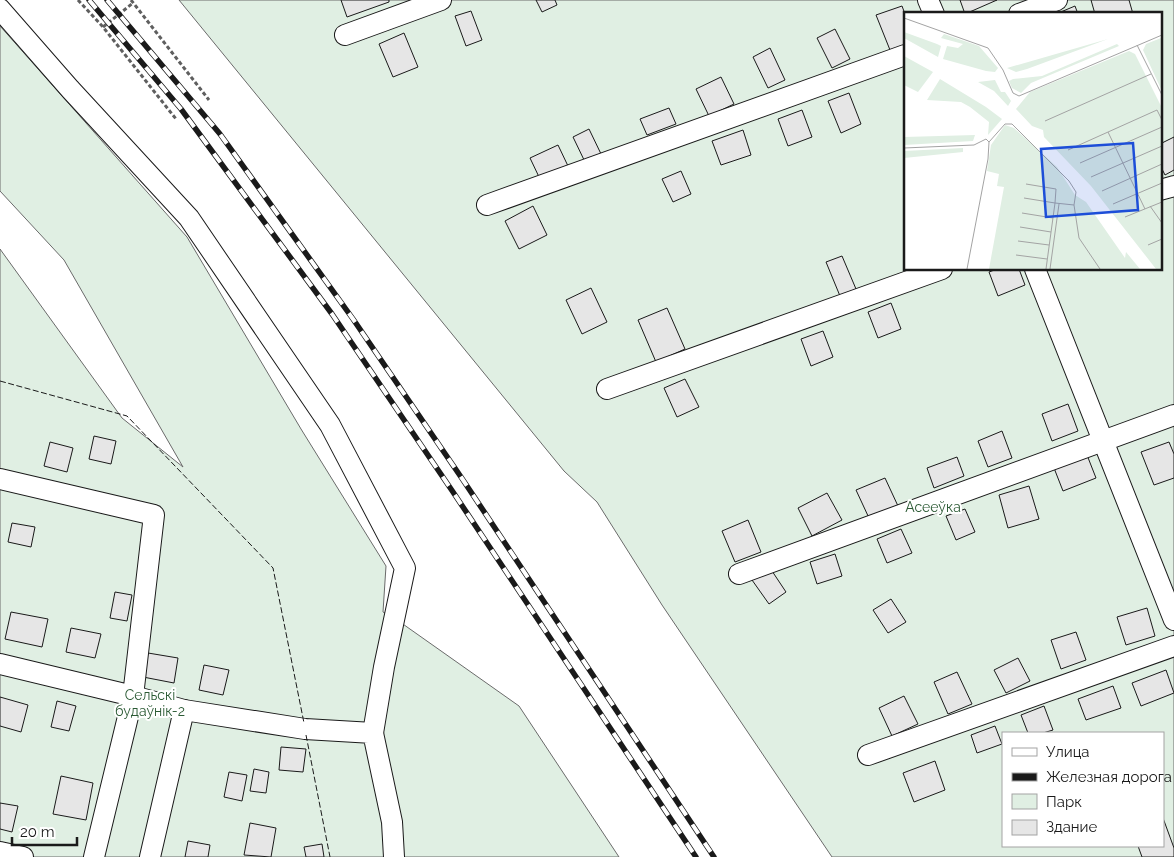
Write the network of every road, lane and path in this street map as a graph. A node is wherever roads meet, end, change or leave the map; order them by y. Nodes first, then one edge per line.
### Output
1 (78, 0) edge
2 (441, 0) edge
3 (928, 0) edge
4 (1057, 0) edge
5 (132, 1) edge
6 (0, 9) edge
7 (933, 12) edge
8 (1024, 12) edge
9 (103, 27) junction
10 (345, 35) dead end
11 (904, 54) edge
12 (209, 100) dead end
13 (176, 119) dead end
14 (487, 204) dead end
15 (939, 270) edge
16 (1035, 270) edge
17 (607, 388) dead end
18 (1174, 415) edge
19 (1103, 441) junction
20 (0, 479) edge
21 (739, 574) dead end
22 (1174, 620) edge
23 (1174, 646) edge
24 (0, 664) edge
25 (133, 696) junction
26 (184, 710) junction
27 (373, 733) junction
28 (868, 755) dead end
29 (0, 852) edge
30 (24, 857) edge
31 (94, 857) edge
32 (150, 857) edge
33 (394, 857) edge

1 - 9 path
2 - 10 street
3 - 7 street
4 - 8 street
5 - 9 path
5 - 12 path
6 - 27 street
9 - 13 path
11 - 14 street
15 - 17 street
16 - 19 street
18 - 19 street
19 - 21 street
19 - 22 street
20 - 25 street
23 - 28 street
24 - 25 street
25 - 26 street
25 - 31 street
26 - 27 street
26 - 32 street
27 - 33 street
29 - 30 street

